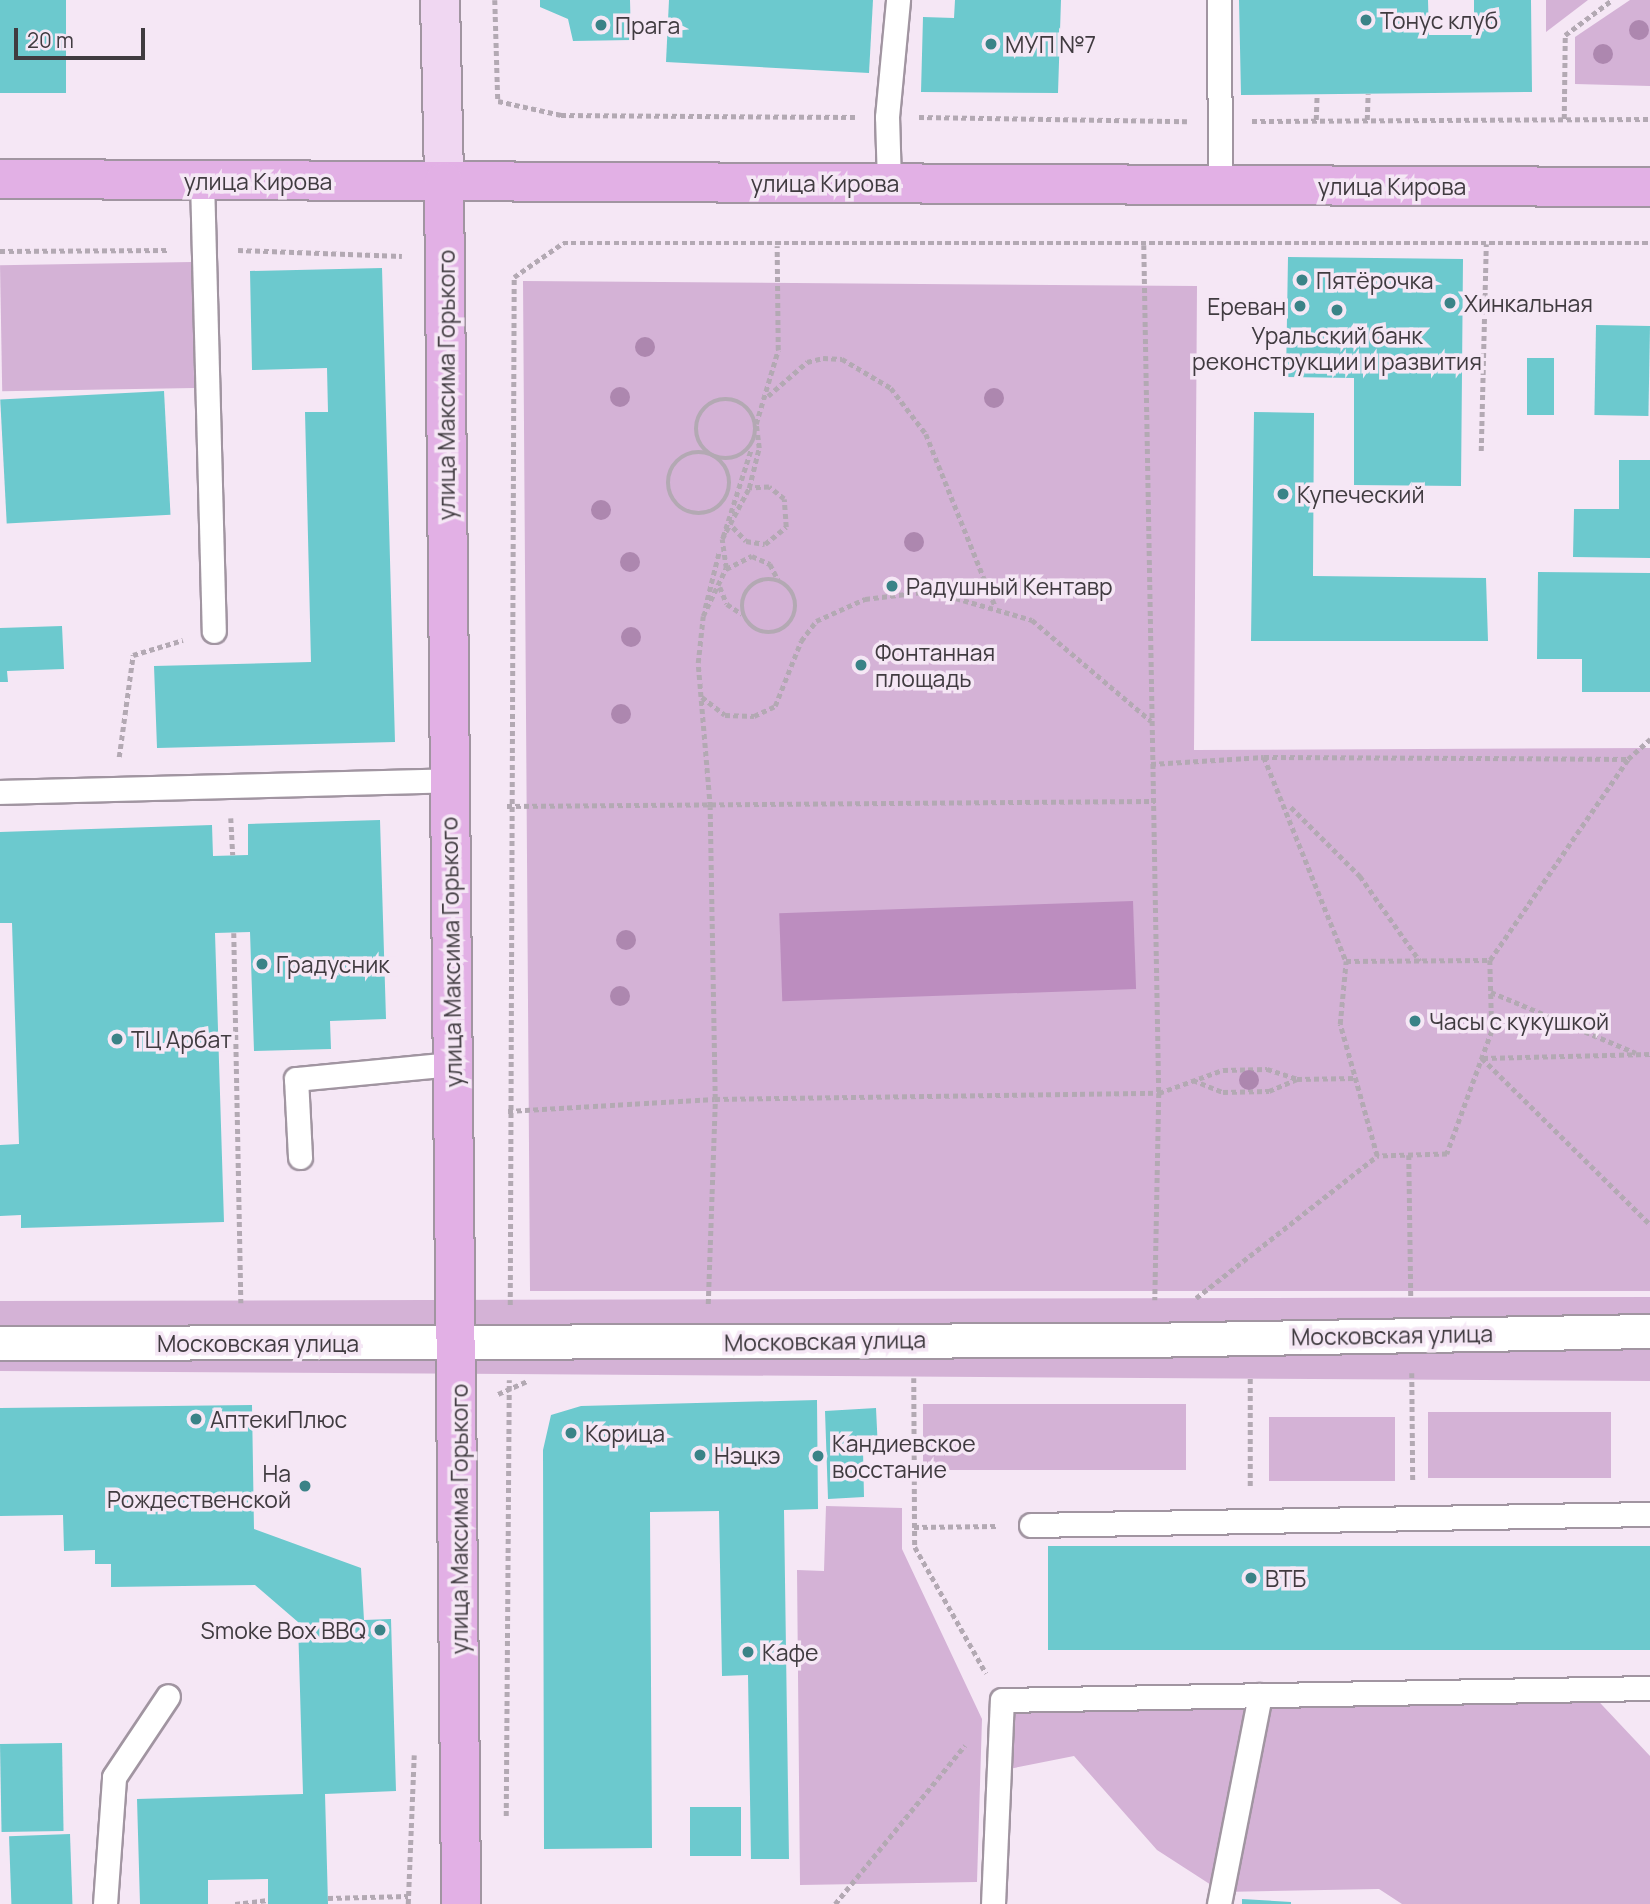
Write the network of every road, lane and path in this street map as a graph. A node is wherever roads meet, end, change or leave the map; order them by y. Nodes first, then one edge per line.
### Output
1 (440, 0) edge
2 (495, 0) edge
3 (898, 0) edge
4 (1219, 0) edge
5 (1612, 0) edge
6 (1368, 94) dead end
7 (1317, 95) dead end
8 (887, 117) junction
9 (1564, 119) junction
10 (1650, 119) edge
11 (1316, 120) junction
12 (1367, 120) junction
13 (1218, 121) junction
14 (0, 178) edge
15 (202, 180) junction
16 (444, 182) junction
17 (889, 183) junction
18 (1220, 185) junction
19 (1650, 187) edge
20 (1650, 243) edge
21 (1486, 244) junction
22 (1144, 245) junction
23 (777, 246) junction
24 (375, 251) dead end
25 (402, 253) dead end
26 (768, 396) junction
27 (756, 424) junction
28 (756, 434) junction
29 (704, 450) junction
30 (1480, 451) dead end
31 (719, 459) junction
32 (750, 488) junction
33 (733, 527) junction
34 (722, 539) junction
35 (726, 568) junction
36 (778, 581) junction
37 (720, 586) junction
38 (996, 606) junction
39 (744, 614) junction
40 (703, 616) junction
41 (214, 631) joint
42 (701, 697) junction
43 (1151, 721) junction
44 (1650, 739) edge
45 (1264, 757) junction
46 (1628, 759) junction
47 (1151, 764) junction
48 (449, 780) junction
49 (115, 789) junction
50 (0, 792) edge
51 (1155, 801) junction
52 (1287, 804) junction
53 (507, 806) junction
54 (710, 807) junction
55 (234, 933) dead end
56 (1490, 960) junction
57 (1346, 961) junction
58 (1420, 961) junction
59 (1491, 992) junction
60 (1650, 1054) edge
61 (1640, 1055) junction
62 (1482, 1058) junction
63 (453, 1064) junction
64 (1355, 1078) junction
65 (1297, 1079) junction
66 (1192, 1080) junction
67 (1159, 1093) junction
68 (715, 1099) junction
69 (508, 1111) junction
70 (1409, 1155) junction
71 (1377, 1156) junction
72 (300, 1157) dead end
73 (1650, 1224) edge
74 (709, 1311) dead end
75 (1650, 1331) edge
76 (1250, 1336) junction
77 (1412, 1336) junction
78 (914, 1339) junction
79 (1143, 1340) junction
80 (0, 1343) edge
81 (241, 1343) junction
82 (456, 1343) junction
83 (509, 1344) junction
84 (1650, 1514) edge
85 (1414, 1519) junction
86 (1250, 1521) junction
87 (1031, 1525) joint
88 (914, 1527) junction
89 (1650, 1688) edge
90 (1260, 1695) junction
91 (168, 1696) dead end
92 (1002, 1700) junction
93 (506, 1821) dead end
94 (408, 1896) dead end
95 (328, 1898) dead end
96 (268, 1900) dead end
97 (105, 1904) edge
98 (235, 1904) edge
99 (461, 1904) edge
100 (835, 1904) edge
101 (993, 1904) edge
102 (1219, 1904) edge

1 - 16 main road, улица Максима Горького
2 - 8 path
3 - 8 lane
4 - 13 lane
5 - 9 path
6 - 12 path
7 - 11 path
8 - 13 path
8 - 17 lane
9 - 10 path
9 - 12 path
11 - 12 path
11 - 13 path
13 - 18 lane
14 - 15 main road, улица Кирова
15 - 16 main road, улица Кирова
15 - 41 lane
16 - 17 main road, улица Кирова
16 - 48 main road, улица Максима Горького
17 - 18 main road, улица Кирова
18 - 19 main road, улица Кирова
20 - 21 path
21 - 22 path
21 - 30 path
22 - 23 path
22 - 43 path
23 - 26 path
23 - 53 path
24 - 25 path
26 - 27 path
26 - 38 path
27 - 28 path
27 - 29 path
28 - 31 path
28 - 32 path
28 - 34 path
29 - 31 path
29 - 31 path
32 - 33 path
32 - 33 path
33 - 34 path
34 - 35 path
34 - 40 path
35 - 36 path
35 - 37 path
36 - 39 path
36 - 39 path
37 - 39 path
37 - 40 path
38 - 42 path
38 - 43 path
40 - 42 path
41 - 49 path
42 - 54 path
43 - 47 path
44 - 46 path
45 - 46 path
45 - 47 path
45 - 52 path
46 - 56 path
47 - 51 path
48 - 49 lane
48 - 63 main road, улица Максима Горького
49 - 50 lane
51 - 54 path
51 - 67 path
52 - 57 path
52 - 58 path
53 - 54 path
53 - 69 path
54 - 68 path
55 - 81 path
56 - 58 path
56 - 59 path
57 - 58 path
57 - 64 path
59 - 61 path
59 - 62 path
60 - 61 path
61 - 62 path
62 - 70 path
62 - 73 path
63 - 72 lane
63 - 82 main road, улица Максима Горького
64 - 65 path
64 - 71 path
65 - 66 path
65 - 66 path
66 - 67 path
67 - 68 path
67 - 79 path
68 - 69 path
68 - 74 path
69 - 83 path
70 - 71 path
70 - 77 path
71 - 79 path
75 - 77 street, Московская улица
76 - 77 street, Московская улица
76 - 79 street, Московская улица
76 - 86 path
77 - 85 path
78 - 79 street, Московская улица
78 - 83 street, Московская улица
78 - 88 path
80 - 81 street, Московская улица
81 - 82 street, Московская улица
82 - 83 street, Московская улица
82 - 99 main road, улица Максима Горького
83 - 93 path
84 - 85 lane
85 - 86 lane
86 - 87 lane
87 - 88 path
88 - 92 path
89 - 90 lane
90 - 92 lane
90 - 102 lane
91 - 97 lane
92 - 100 path
92 - 101 lane
94 - 95 path
96 - 98 path

